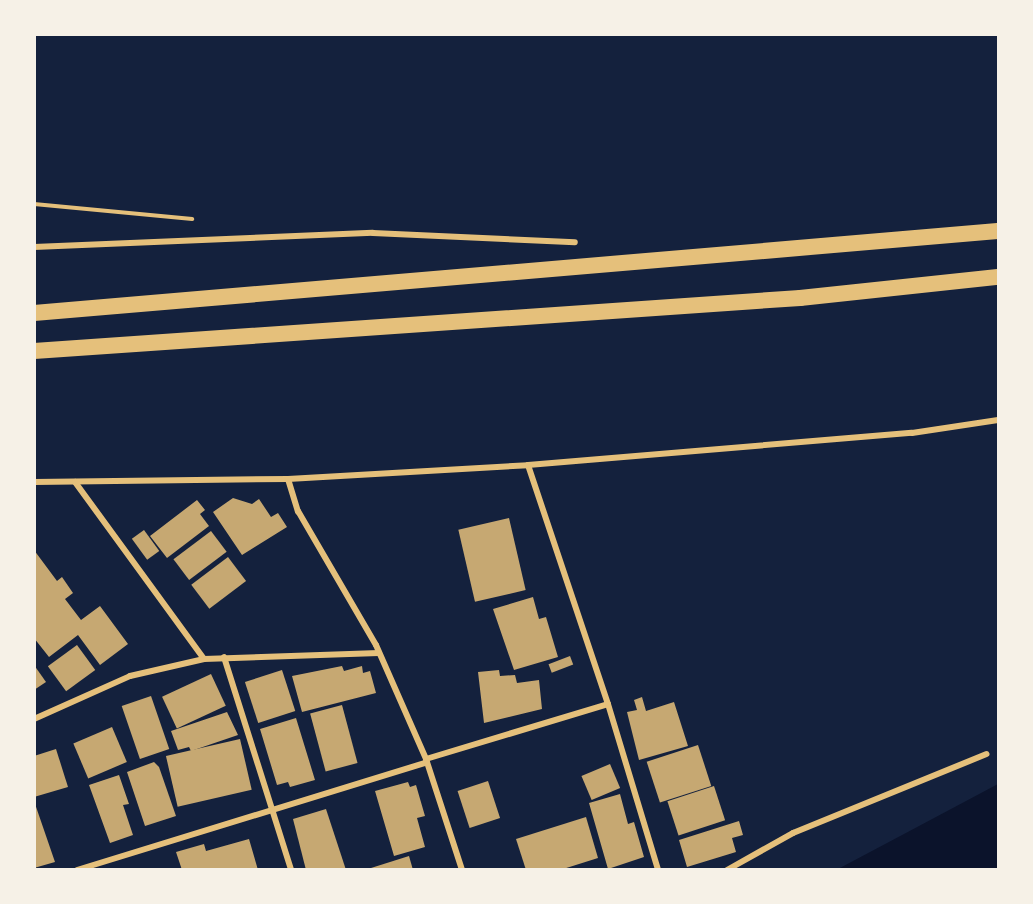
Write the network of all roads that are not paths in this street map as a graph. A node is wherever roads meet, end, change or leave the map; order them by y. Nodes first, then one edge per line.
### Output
1 (999, 231) edge
2 (575, 242) dead end
3 (34, 247) edge
4 (999, 276) edge
5 (34, 313) edge
6 (34, 351) edge
7 (999, 420) edge
8 (528, 465) junction
9 (288, 479) junction
10 (34, 482) edge
11 (75, 482) junction
12 (379, 653) junction
13 (224, 657) junction
14 (204, 659) junction
15 (608, 704) junction
16 (34, 719) edge
17 (987, 754) dead end
18 (427, 760) junction
19 (273, 810) junction
20 (77, 870) edge
21 (291, 870) edge
22 (462, 870) edge
23 (658, 870) edge
24 (727, 870) edge

1 - 5 highway
2 - 3 street
4 - 6 highway
7 - 8 street
8 - 9 street
8 - 15 street
9 - 11 street
9 - 12 street
10 - 11 street
11 - 14 street
12 - 13 street
12 - 18 street
13 - 14 street
13 - 19 street
14 - 16 street
15 - 18 street
15 - 23 street
17 - 24 street
18 - 19 street
18 - 22 street
19 - 20 street
19 - 21 street

